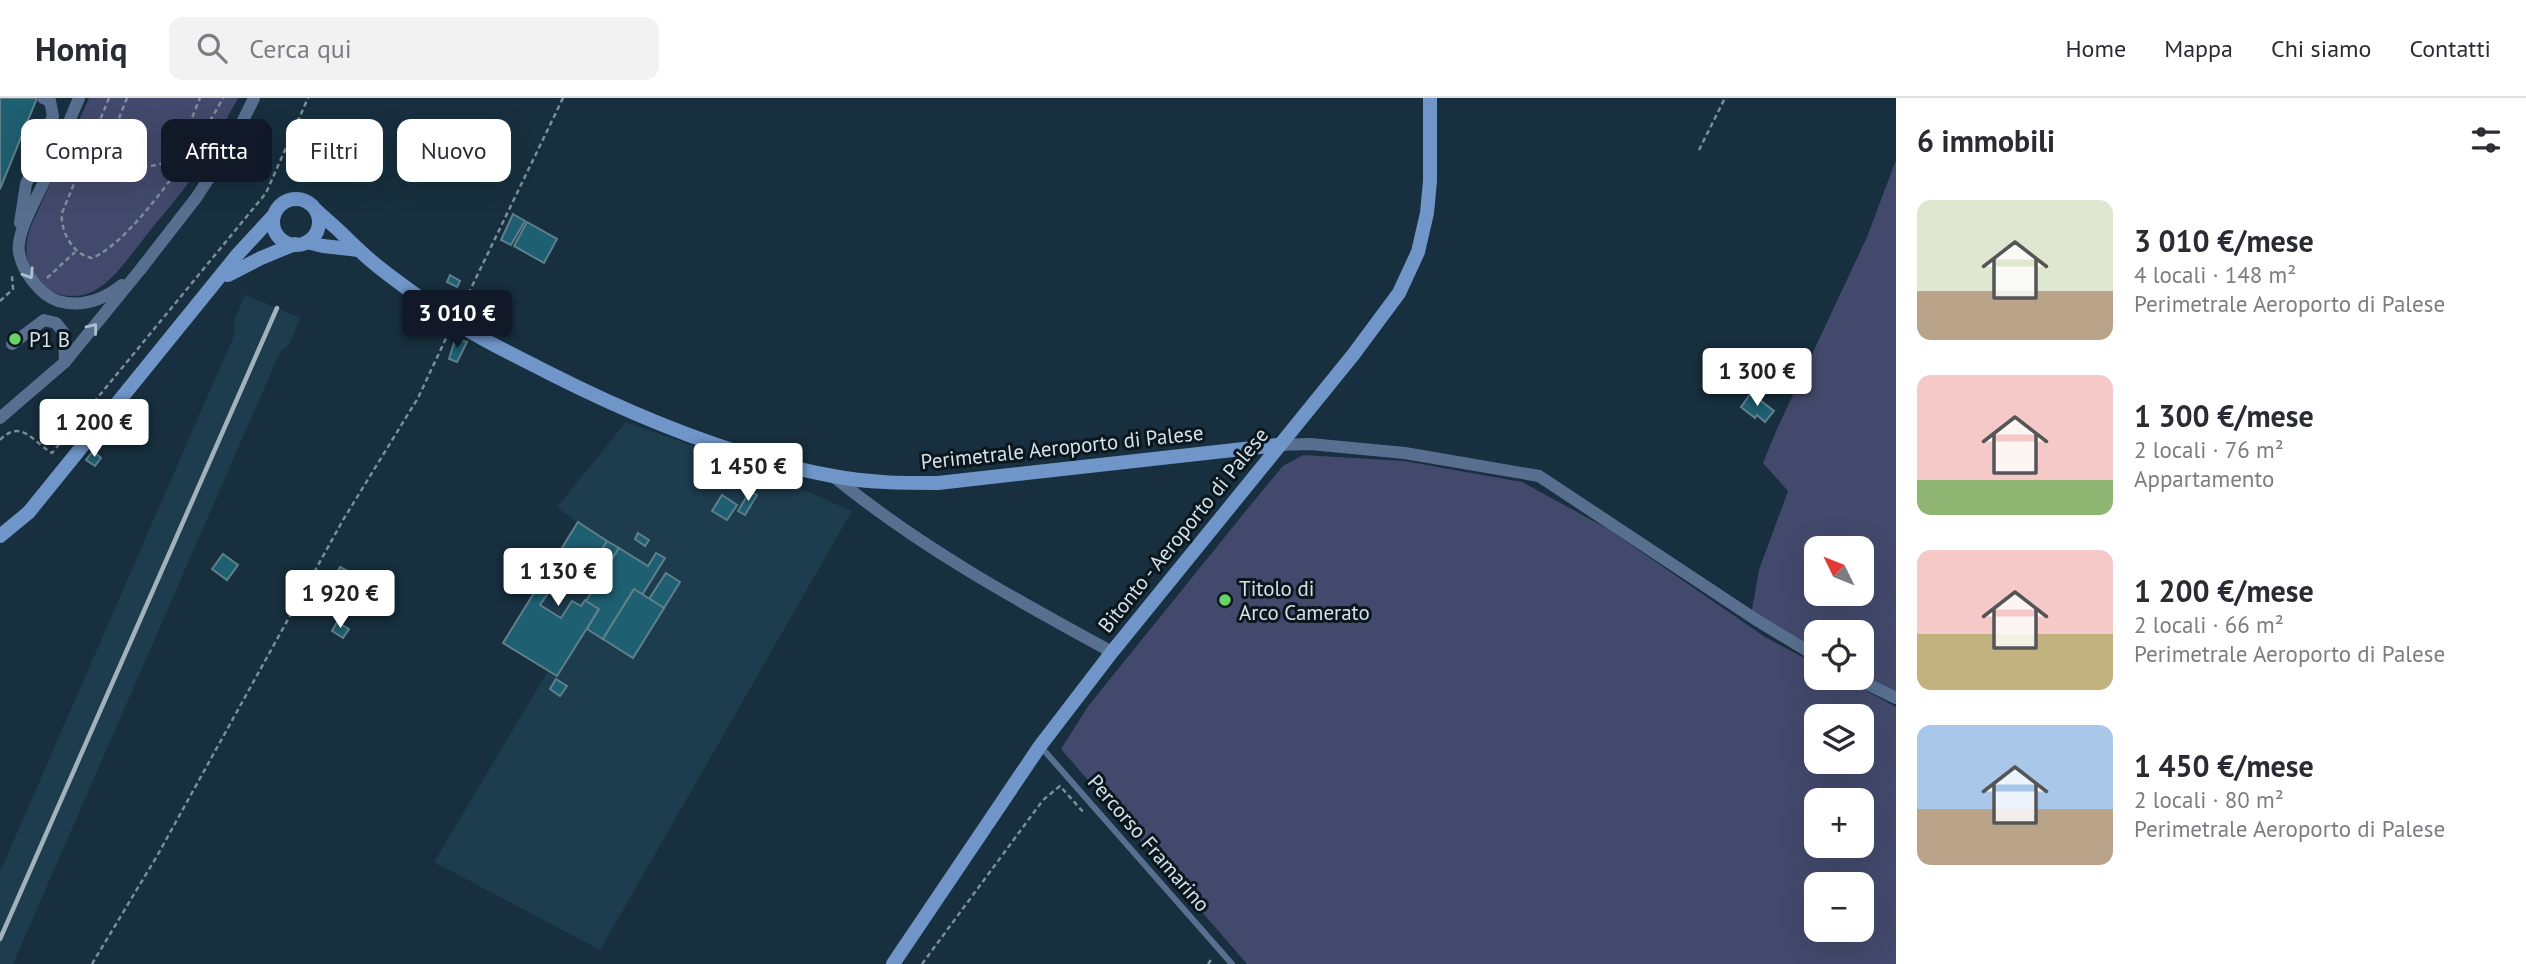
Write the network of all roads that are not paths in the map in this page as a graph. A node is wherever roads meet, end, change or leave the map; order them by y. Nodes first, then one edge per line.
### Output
1 (43, 98) edge
2 (79, 98) edge
3 (254, 98) edge
4 (1430, 98) edge
5 (316, 210) junction
6 (274, 215) junction
7 (20, 238) junction
8 (301, 243) junction
9 (359, 250) junction
10 (140, 270) junction
11 (220, 279) junction
12 (12, 344) dead end
13 (65, 362) junction
14 (0, 416) edge
15 (1279, 445) junction
16 (833, 476) junction
17 (0, 536) edge
18 (1804, 649) edge
19 (1112, 652) junction
20 (1874, 687) edge
21 (1896, 698) edge
22 (1040, 746) junction
23 (893, 964) edge
24 (1232, 964) edge

1 - 7 street
2 - 7 street
3 - 10 street
4 - 15 street, Bitonto - Aeroporto di Palese
5 - 6 street
5 - 8 street
5 - 9 street, Perimetrale Aeroporto di Palese
6 - 8 street
6 - 11 street
7 -> 10 street
8 - 9 street
8 - 11 street
9 - 16 street, Perimetrale Aeroporto di Palese
13 -> 10 street
11 - 17 street
12 - 13 street
13 - 14 street
15 - 16 street, Perimetrale Aeroporto di Palese
15 - 18 street
15 - 19 street, Bitonto - Aeroporto di Palese
16 - 19 street
19 - 22 street, Bitonto - Aeroporto di Palese
20 - 21 street
22 - 23 street, Bitonto - Aeroporto di Palese
22 - 24 lane, Percorso Framarino

